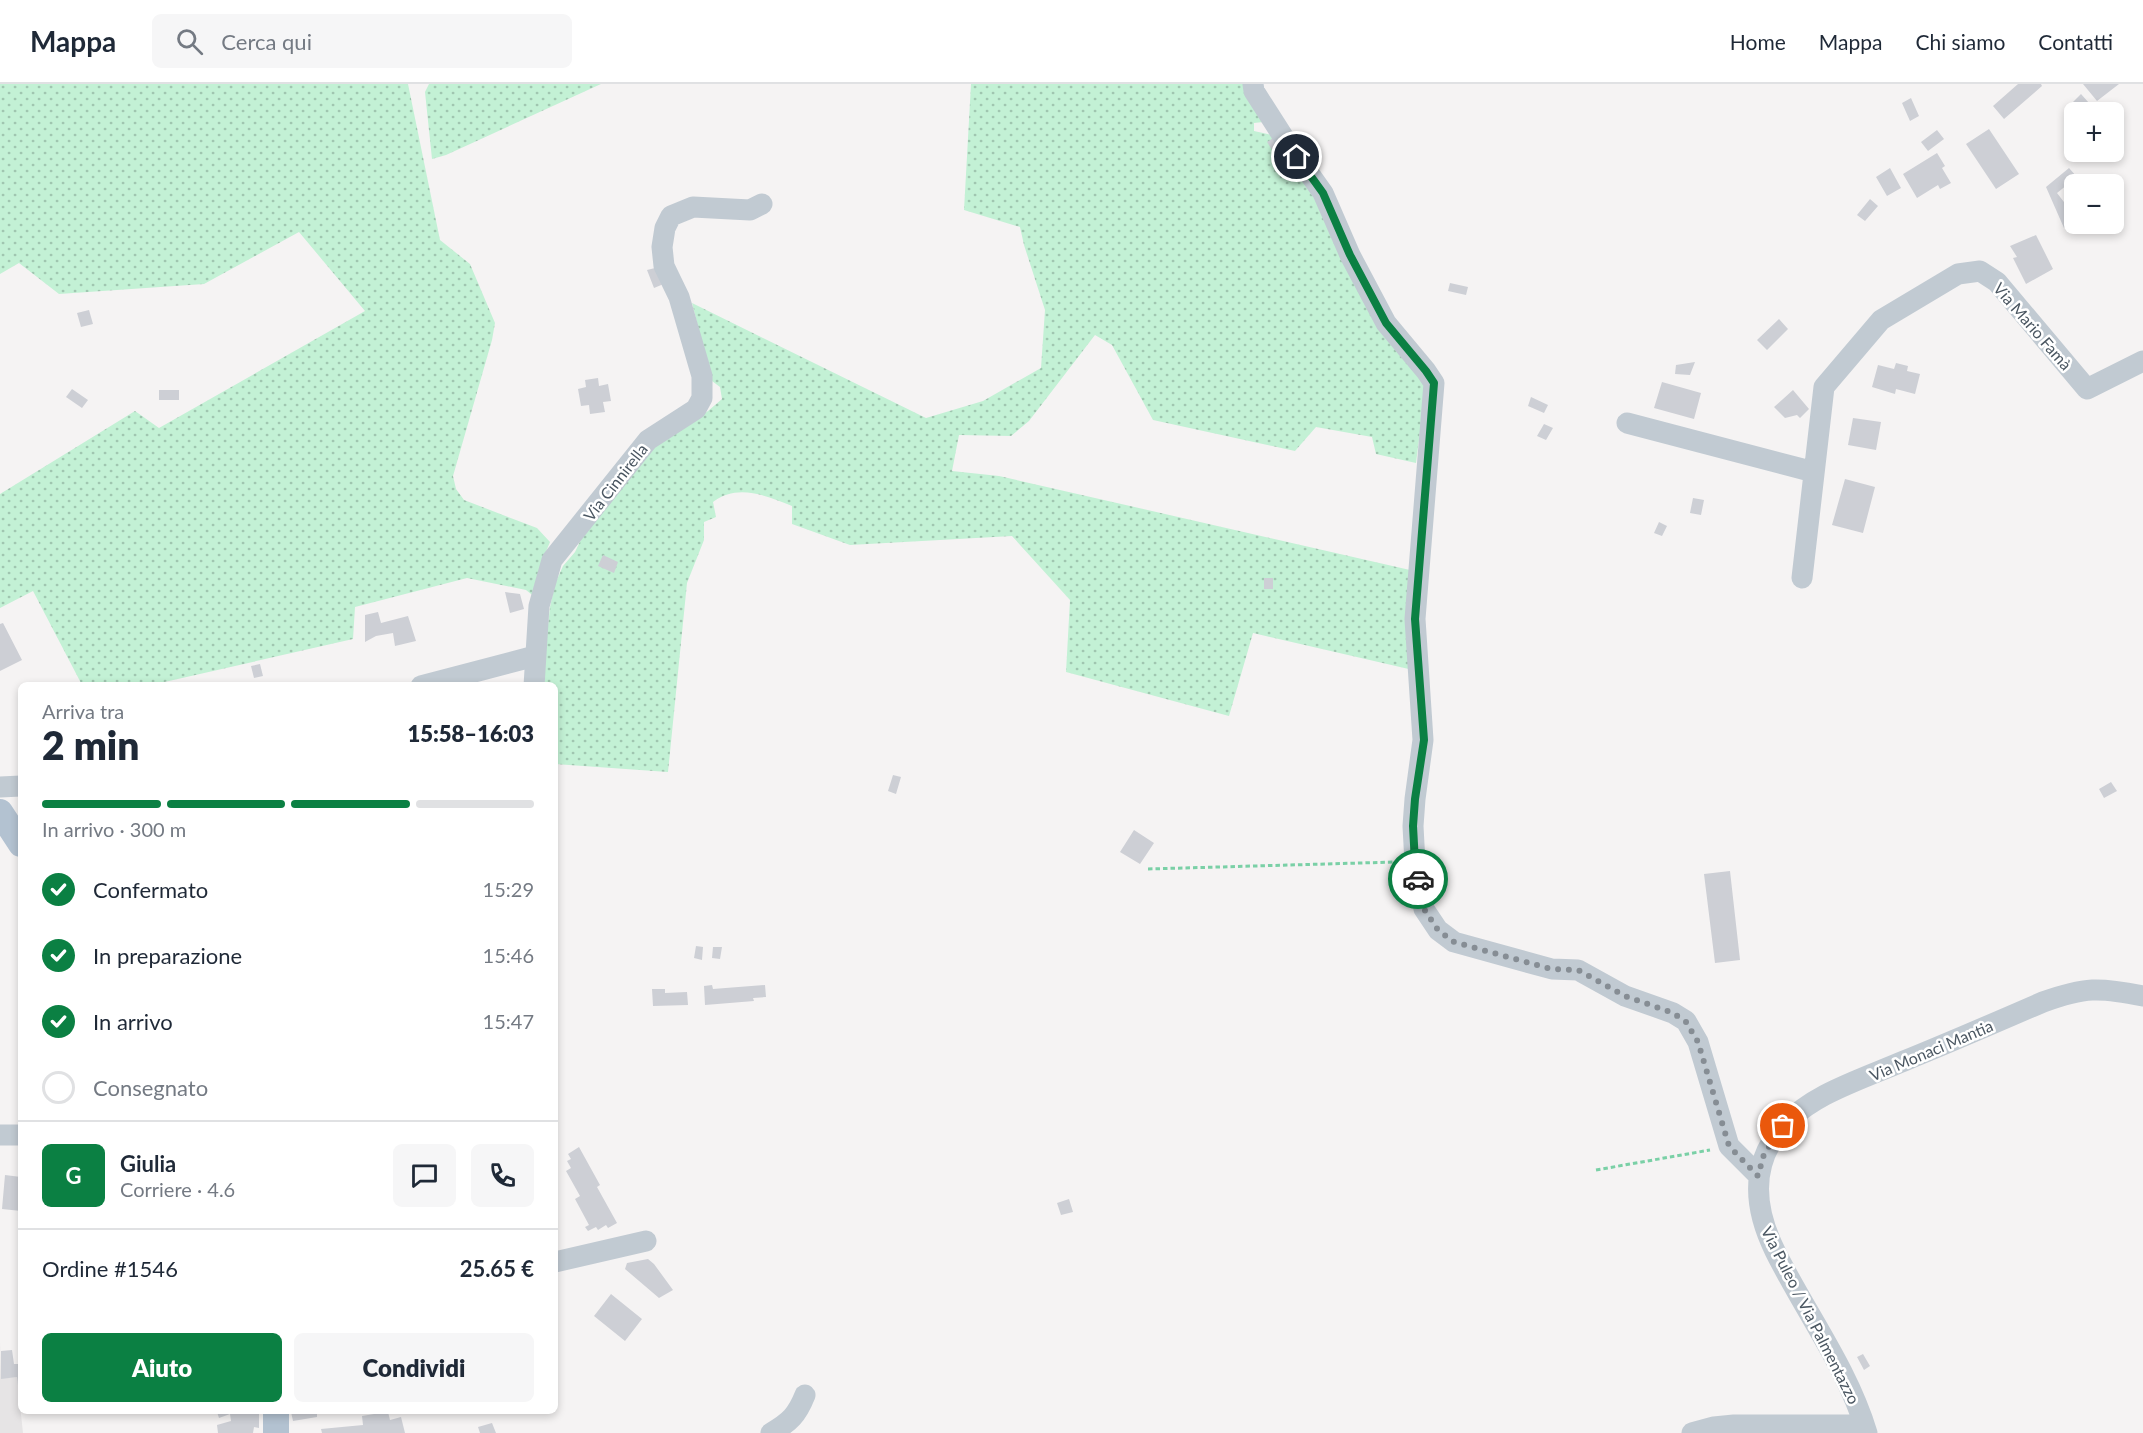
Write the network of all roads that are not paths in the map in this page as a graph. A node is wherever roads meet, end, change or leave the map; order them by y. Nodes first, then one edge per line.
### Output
1 (1253, 84) edge
2 (762, 204) dead end
3 (2143, 361) edge
4 (1627, 423) dead end
5 (1814, 472) junction
6 (1802, 578) dead end
7 (535, 656) junction
8 (436, 682) edge
9 (534, 682) edge
10 (18, 786) edge
11 (0, 787) edge
12 (0, 812) edge
13 (18, 839) edge
14 (2143, 996) edge
15 (0, 1135) edge
16 (18, 1135) edge
17 (1758, 1176) junction
18 (646, 1241) dead end
19 (558, 1261) edge
20 (805, 1395) dead end
21 (276, 1414) edge
22 (1865, 1429) edge
23 (276, 1433) edge
24 (771, 1433) edge
25 (1692, 1433) edge

1 - 17 street
2 - 7 street, Via Cinnirella
3 - 5 street, Via Mario Famà
4 - 5 street
5 - 6 street, Via Mario Famà
7 - 8 street
7 - 9 street, Via Cinnirella
10 - 11 street
12 - 13 main road
14 - 17 street, Via Monaci Mantia
15 - 16 street
17 - 22 street, Via Puleo / Via Palmentazzo
18 - 19 street
20 - 24 street
21 - 23 main road
22 - 25 street

